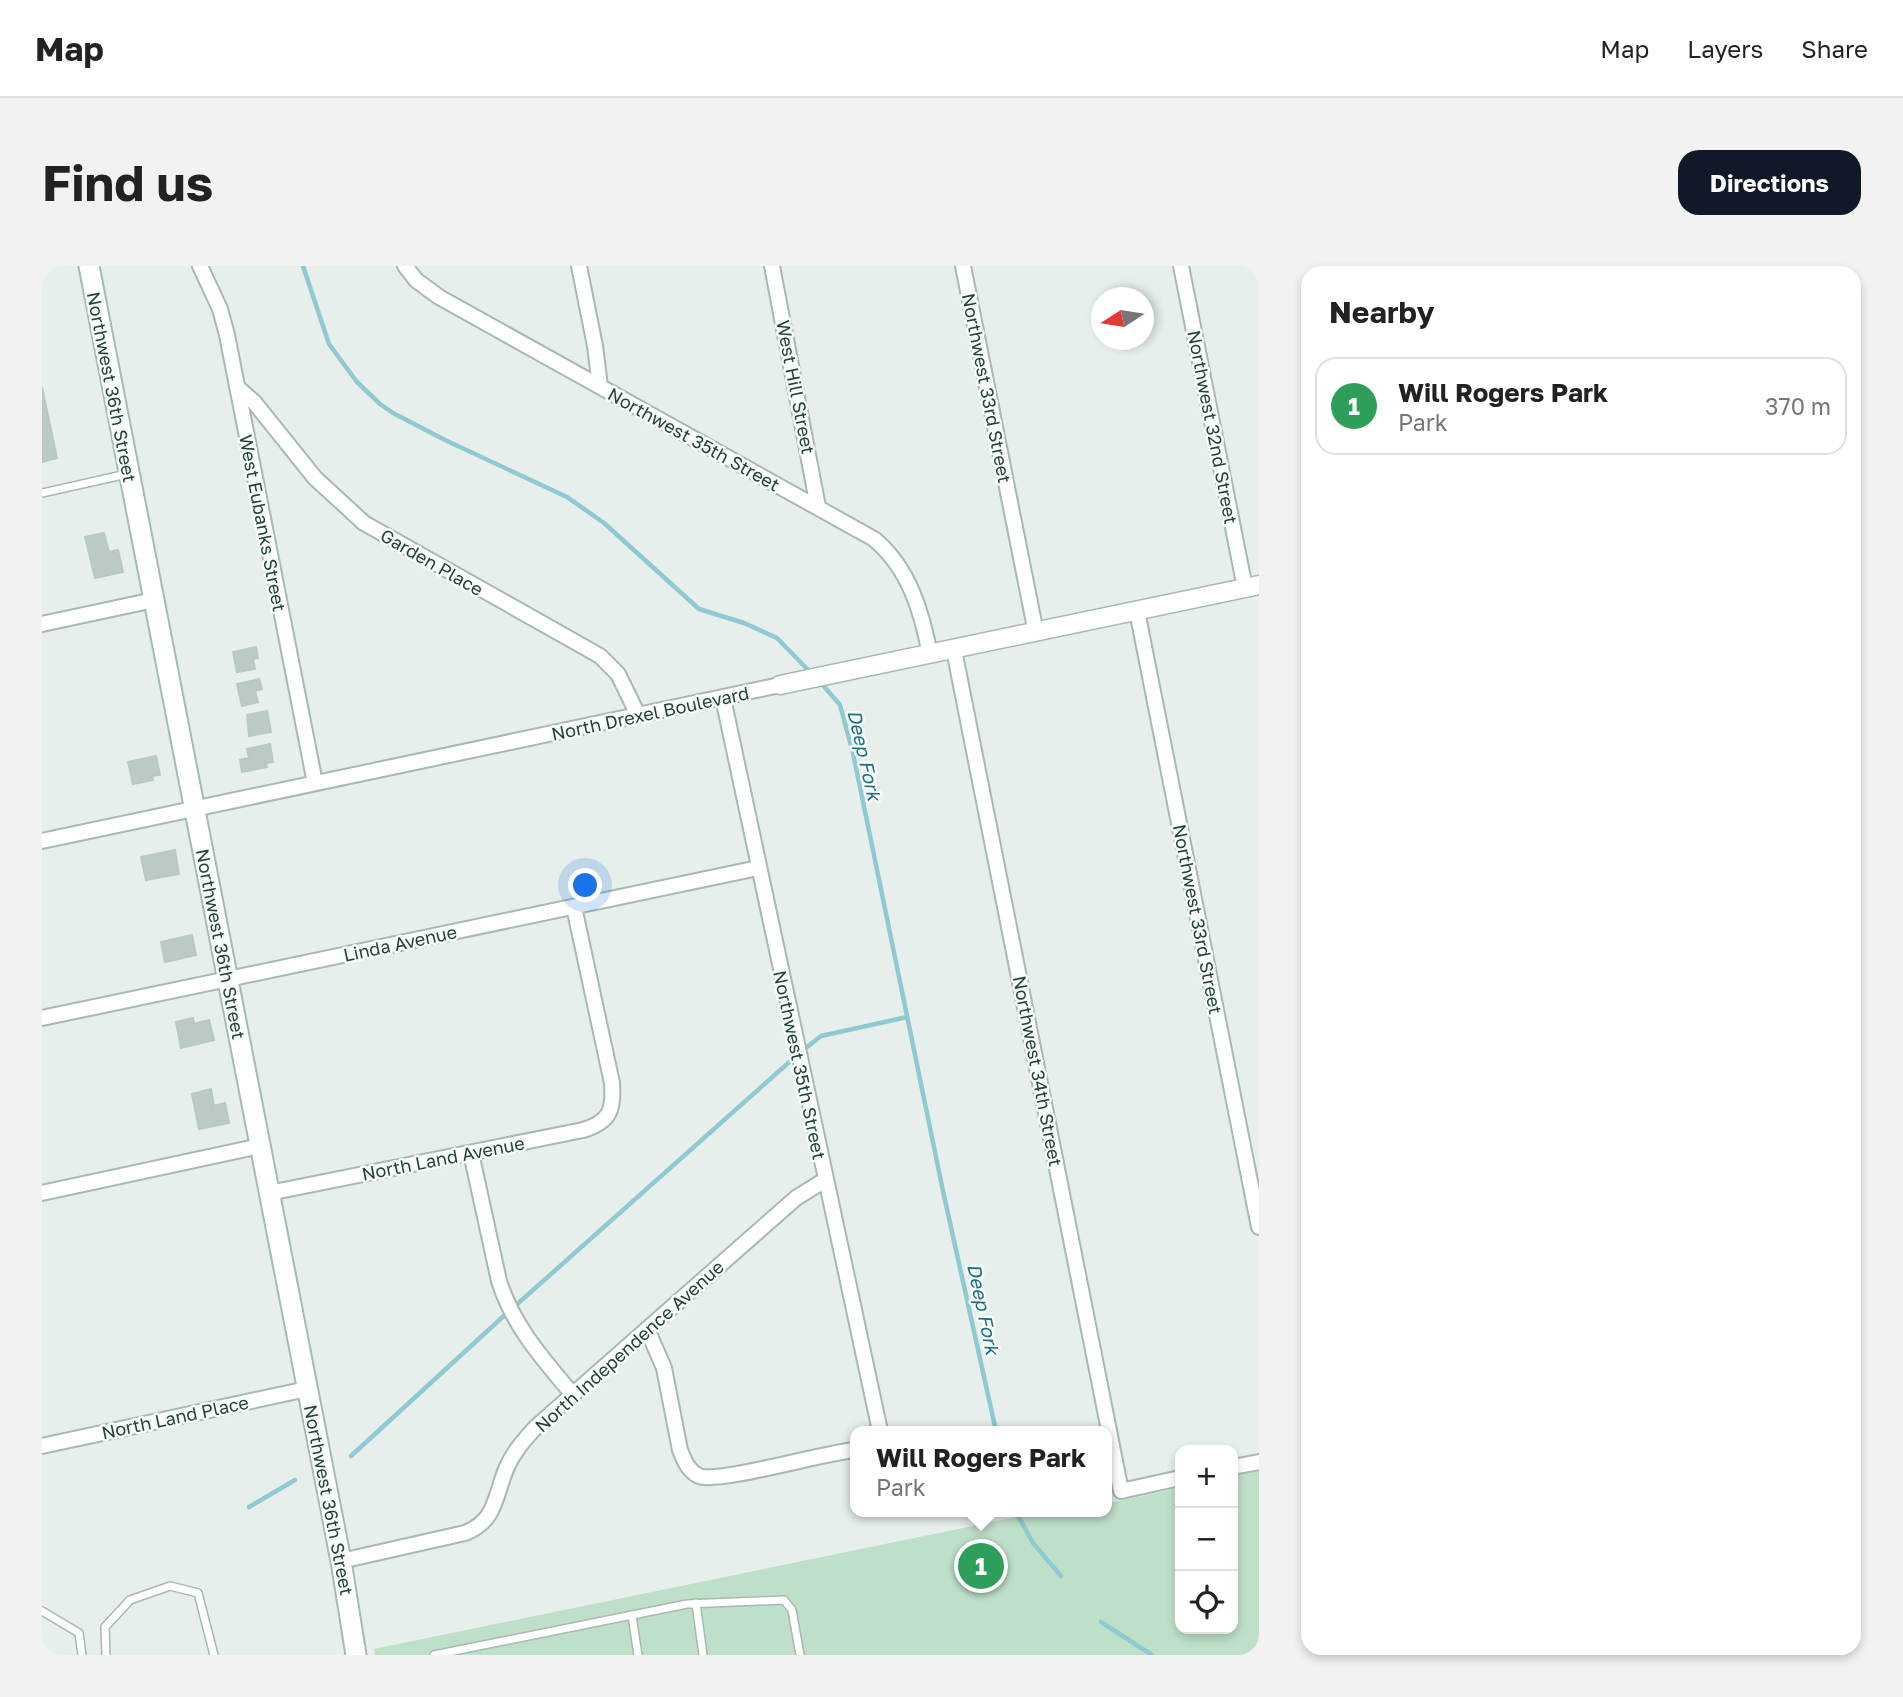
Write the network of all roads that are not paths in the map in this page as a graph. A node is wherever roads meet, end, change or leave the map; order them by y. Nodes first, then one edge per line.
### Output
1 (89, 266) edge
2 (200, 266) edge
3 (405, 266) edge
4 (579, 266) edge
5 (772, 266) edge
6 (963, 266) edge
7 (1181, 266) edge
8 (600, 386) junction
9 (237, 387) junction
10 (129, 474) junction
11 (42, 493) edge
12 (818, 507) junction
13 (1252, 586) edge
14 (154, 600) junction
15 (1137, 611) junction
16 (42, 624) edge
17 (1036, 633) junction
18 (954, 650) junction
19 (930, 655) junction
20 (780, 685) joint
21 (723, 698) junction
22 (638, 715) junction
23 (315, 783) junction
24 (194, 808) junction
25 (42, 841) edge
26 (758, 868) junction
27 (574, 907) junction
28 (228, 979) junction
29 (42, 1018) edge
30 (260, 1146) junction
31 (471, 1153) junction
32 (825, 1180) junction
33 (42, 1193) edge
34 (269, 1193) junction
35 (1259, 1227) edge
36 (647, 1329) junction
37 (307, 1389) junction
38 (573, 1395) junction
39 (879, 1426) edge
40 (1108, 1426) edge
41 (42, 1446) edge
42 (1112, 1446) edge
43 (850, 1451) edge
44 (1259, 1462) edge
45 (1238, 1466) edge
46 (1175, 1479) edge
47 (341, 1560) junction
48 (696, 1603) junction
49 (42, 1611) edge
50 (632, 1616) junction
51 (353, 1621) junction
52 (82, 1655) edge
53 (106, 1655) edge
54 (214, 1655) edge
55 (356, 1655) edge
56 (362, 1655) edge
57 (434, 1655) edge
58 (638, 1655) edge
59 (703, 1655) edge
60 (800, 1655) edge

1 - 10 main road, Northwest 36th Street
2 - 9 street, West Eubanks Street
3 - 8 street, Northwest 35th Street
4 - 8 street
5 - 12 street, West Hill Street
6 - 17 street, Northwest 33rd Street
7 - 13 street, Northwest 32nd Street
8 - 12 street, Northwest 35th Street
9 - 22 street, Garden Place
9 - 23 street, West Eubanks Street
10 - 11 lane
10 - 14 main road, Northwest 36th Street
12 - 19 street, Northwest 35th Street
13 - 15 street, North Drexel Boulevard
14 - 16 street
14 - 24 main road, Northwest 36th Street
15 - 17 street, North Drexel Boulevard
15 - 35 street, Northwest 33rd Street
17 - 18 street, North Drexel Boulevard
18 - 19 street, North Drexel Boulevard
18 - 40 street, Northwest 34th Street
19 - 20 street, North Drexel Boulevard
20 - 21 street, North Drexel Boulevard
21 - 22 street, North Drexel Boulevard
21 - 26 street, Northwest 35th Street
22 - 23 street, North Drexel Boulevard
23 - 24 street, North Drexel Boulevard
24 - 25 street, North Drexel Boulevard
24 - 28 main road, Northwest 36th Street
26 - 27 street, Linda Avenue
26 - 32 street, Northwest 35th Street
27 - 28 street, Linda Avenue
27 - 31 street, North Land Avenue
28 - 29 street, Linda Avenue
28 - 30 main road, Northwest 36th Street
30 - 33 street
30 - 34 main road, Northwest 36th Street
31 - 34 street, North Land Avenue
31 - 38 street
32 - 36 street, North Independence Avenue
32 - 39 street, Northwest 35th Street
34 - 37 main road, Northwest 36th Street
36 - 38 street, North Independence Avenue
36 - 43 street
37 - 41 street, North Land Place
37 - 47 main road, Northwest 36th Street
38 - 47 street, North Independence Avenue
42 - 46 street, Northwest 34th Street
44 - 45 street
47 - 51 main road, Northwest 36th Street
48 - 50 lane
48 - 59 lane
48 - 60 lane
49 - 52 lane
50 - 57 lane
50 - 58 lane
51 - 55 main road, Northwest 36th Street
51 - 56 main road, Northwest 36th Street
53 - 54 lane

